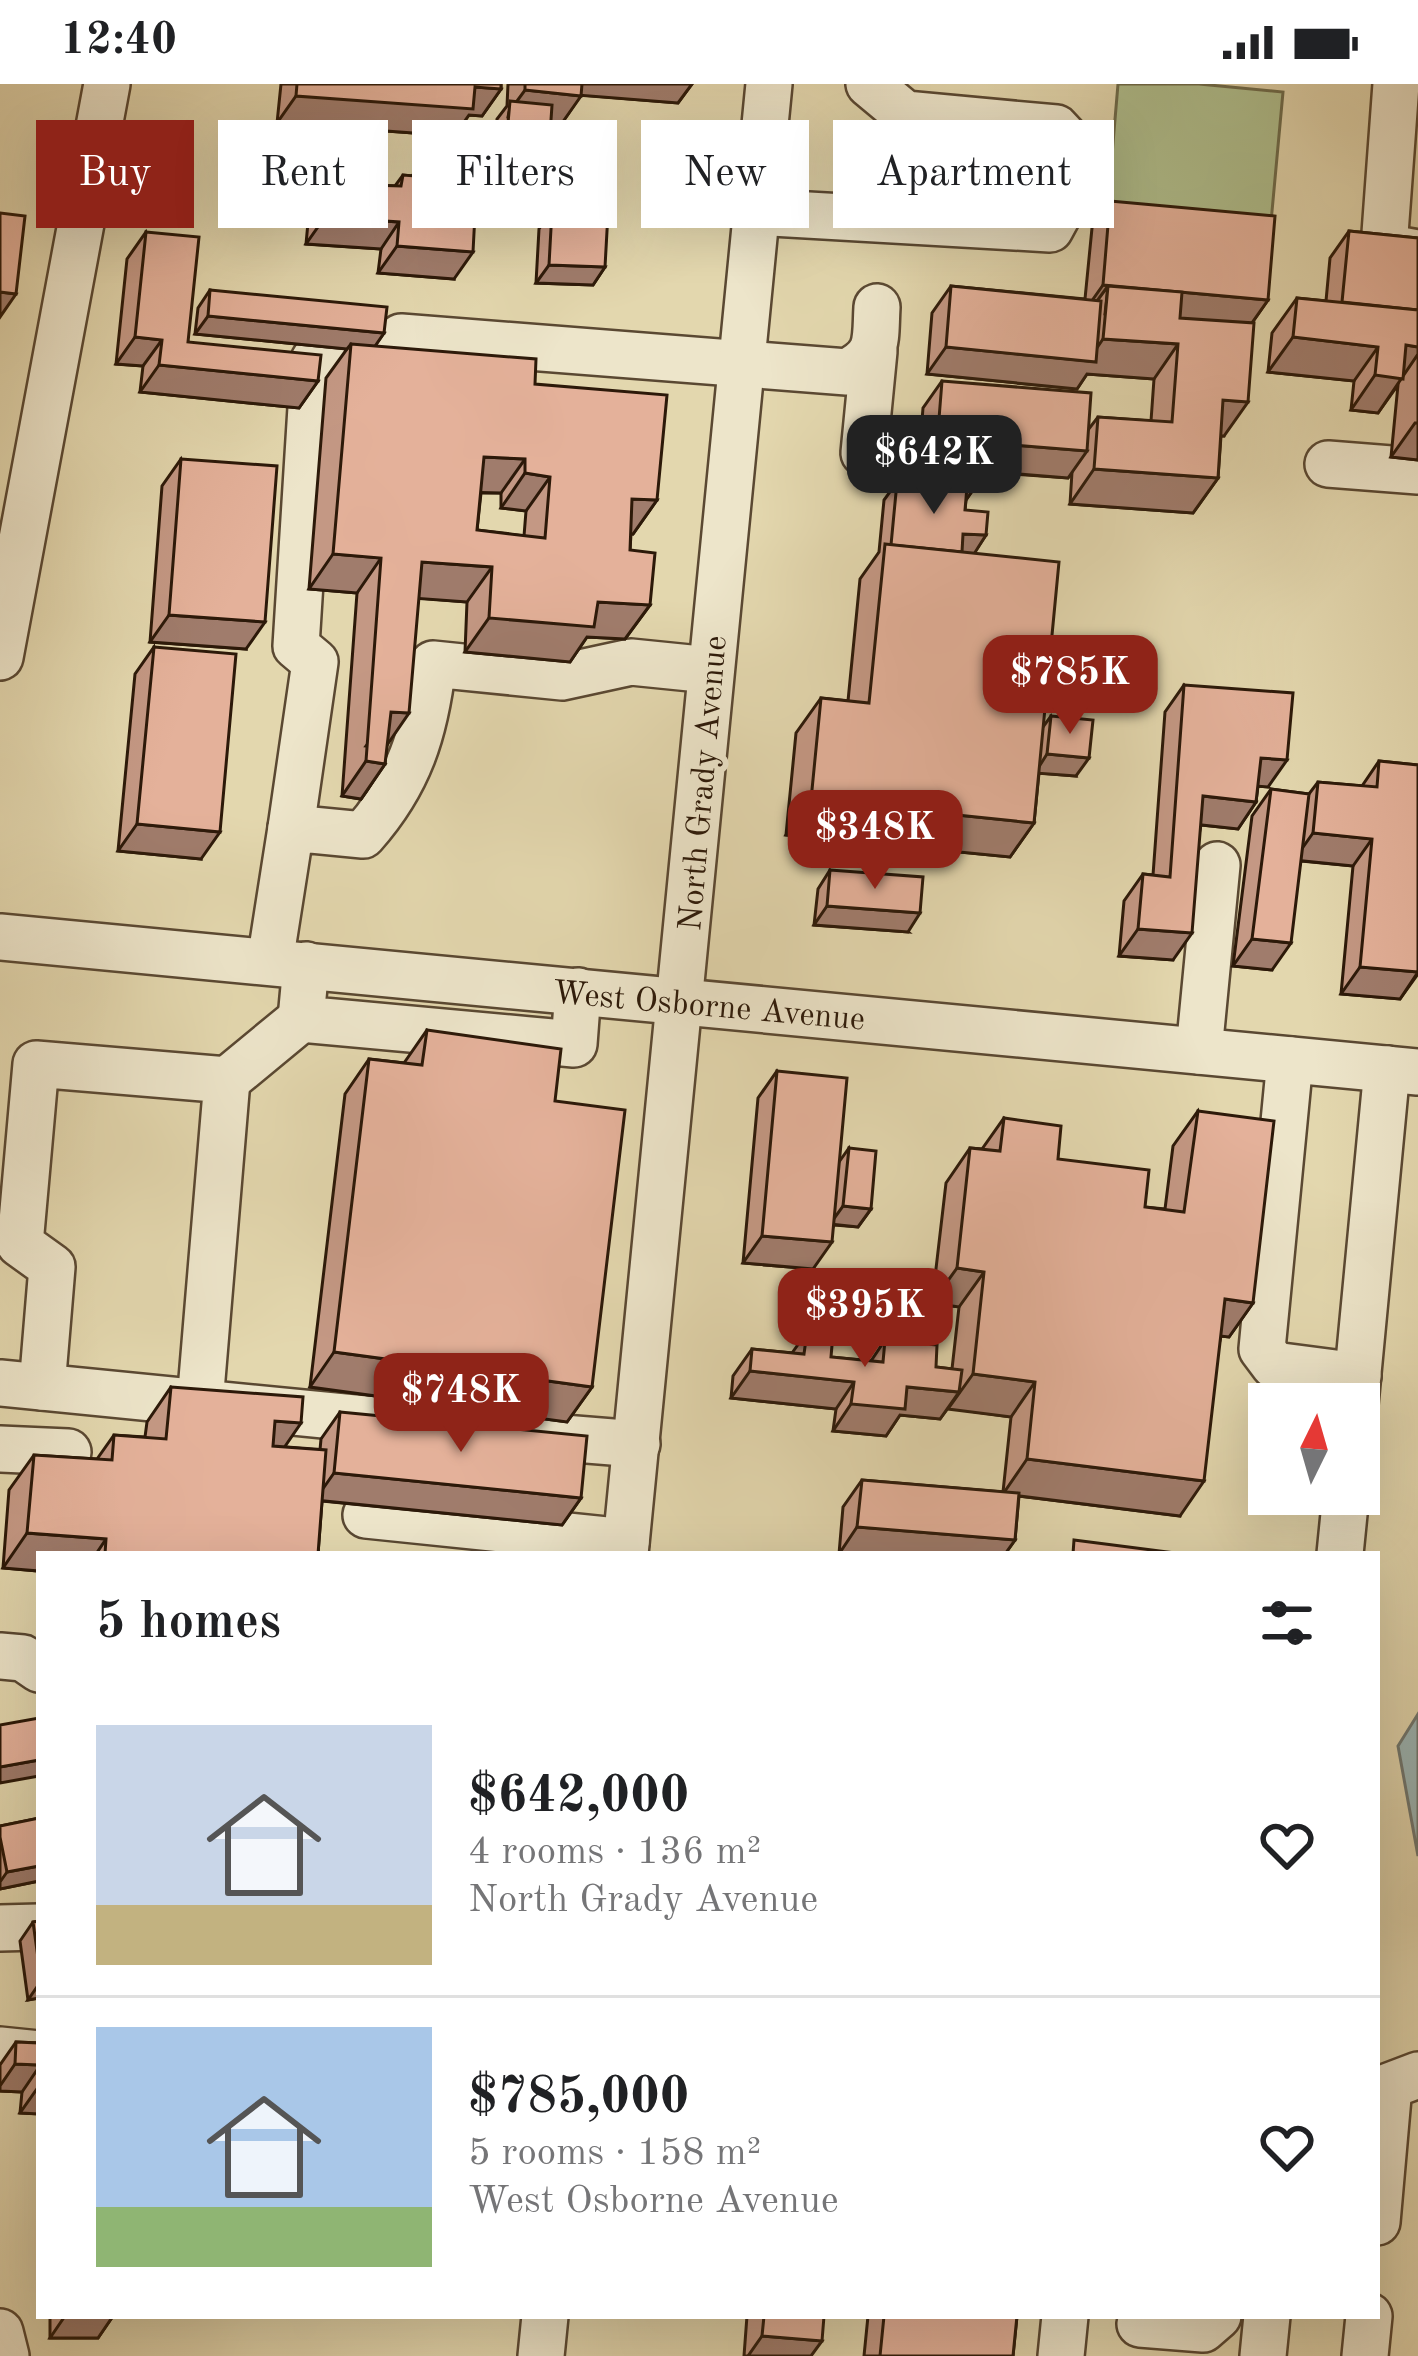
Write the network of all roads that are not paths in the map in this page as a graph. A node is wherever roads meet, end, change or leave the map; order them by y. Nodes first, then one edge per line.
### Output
1 (107, 84) edge
2 (769, 84) edge
3 (869, 84) edge
4 (1396, 84) edge
5 (765, 120) edge
6 (1405, 141) edge
7 (809, 215) edge
8 (754, 228) edge
9 (1418, 253) edge
10 (741, 364) junction
11 (864, 453) dead end
12 (1328, 464) dead end
13 (1418, 471) edge
14 (8, 574) edge
15 (0, 657) edge
16 (710, 670) junction
17 (291, 829) junction
18 (1217, 866) dead end
19 (0, 937) edge
20 (288, 964) junction
21 (578, 991) junction
22 (682, 1000) junction
23 (301, 1019) junction
24 (1199, 1051) junction
25 (1290, 1060) junction
26 (1402, 1070) edge
27 (226, 1080) junction
28 (1333, 1383) edge
29 (1357, 1383) edge
30 (21, 1385) edge
31 (200, 1403) junction
32 (447, 1427) edge
33 (493, 1431) edge
34 (637, 1444) junction
35 (0, 1449) edge
36 (68, 1452) edge
37 (366, 1515) dead end
38 (1344, 1515) edge
39 (626, 1548) edge
40 (1340, 1551) edge
41 (0, 1656) edge
42 (36, 1667) edge
43 (36, 1927) edge
44 (0, 1928) edge
45 (0, 2050) edge
46 (36, 2054) edge
47 (1418, 2074) edge
48 (1380, 2188) edge
49 (545, 2319) edge
50 (1065, 2319) edge
51 (1215, 2319) edge
52 (1268, 2319) edge
53 (1369, 2319) edge
54 (1140, 2324) dead end
55 (0, 2332) edge
56 (5, 2356) edge
57 (541, 2356) edge
58 (1061, 2356) edge
59 (1264, 2356) edge
60 (1366, 2356) edge

1 - 14 street
2 - 5 street, North Grady Avenue
3 - 7 street
4 - 6 street
6 - 9 street
8 - 10 street, North Grady Avenue
10 - 11 street
10 - 16 street, North Grady Avenue
10 - 17 street
12 - 13 street
14 - 15 street
16 - 17 street
16 - 22 street, North Grady Avenue
17 - 20 street
18 - 24 street
19 - 20 street, West Osborne Avenue
20 - 21 street, West Osborne Avenue
20 - 23 street
21 - 22 street, West Osborne Avenue
21 - 23 street
22 - 24 street, West Osborne Avenue
22 - 34 street, North Grady Avenue
23 - 27 street
24 - 25 street, West Osborne Avenue
25 - 26 street, West Osborne Avenue
25 - 28 street
26 - 29 street
27 - 30 street
27 - 31 street
30 - 31 street
31 - 32 street
33 - 34 street
34 - 39 street, North Grady Avenue
35 - 36 street
37 - 39 street
38 - 40 street
41 - 42 street
43 - 44 street
45 - 46 street
47 - 48 street
49 - 57 street
50 - 58 street
51 - 54 street
52 - 59 street
53 - 60 street
55 - 56 street

